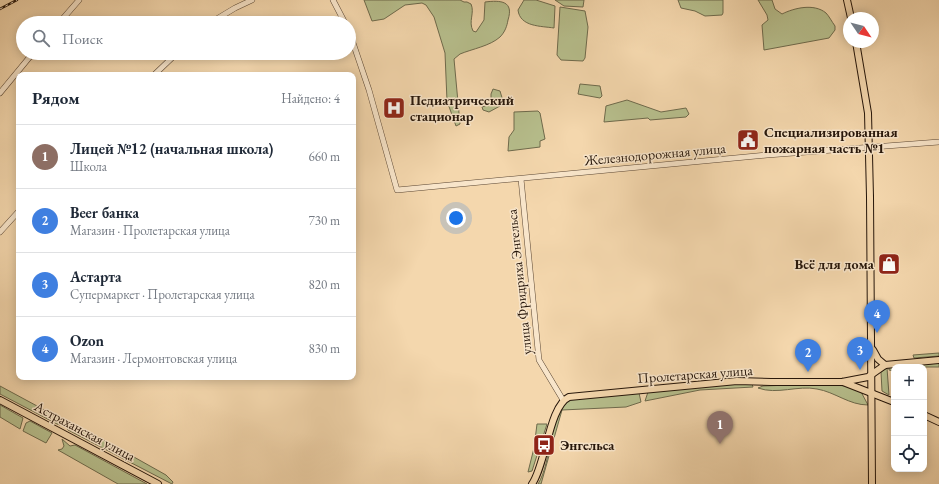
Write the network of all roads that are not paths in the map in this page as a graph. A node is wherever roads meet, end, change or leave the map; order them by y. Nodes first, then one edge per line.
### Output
1 (79, 0) edge
2 (252, 0) edge
3 (333, 0) edge
4 (847, 0) edge
5 (850, 12) edge
6 (65, 16) edge
7 (222, 16) edge
8 (341, 16) edge
9 (857, 48) edge
10 (356, 52) edge
11 (27, 60) edge
12 (170, 60) edge
13 (17, 72) edge
14 (157, 72) edge
15 (16, 74) edge
16 (0, 93) edge
17 (939, 142) edge
18 (521, 178) junction
19 (16, 215) edge
20 (0, 232) edge
21 (872, 348) junction
22 (939, 360) edge
23 (886, 365) junction
24 (872, 375) junction
25 (842, 382) junction
26 (872, 393) junction
27 (0, 400) edge
28 (563, 400) junction
29 (891, 401) edge
30 (927, 416) edge
31 (939, 422) edge
32 (158, 484) edge
33 (532, 484) edge
34 (872, 484) edge

1 - 6 street
2 - 7 street
3 - 8 street
4 - 5 main road
9 - 21 main road, bridge
10 - 18 street, Железнодорожная улица
11 - 13 street
12 - 14 street
15 - 16 street
17 - 18 street, Железнодорожная улица
18 - 28 street, улица Фридриха Энгельса
19 - 20 street
21 - 23 main road
21 - 24 main road
22 - 23 main road
23 - 24 main road, Пролетарская улица
24 - 25 main road, Пролетарская улица
24 - 26 main road
25 - 26 main road
25 - 28 main road, Пролетарская улица
26 - 29 main road
26 - 34 main road
27 - 32 main road, Астраханская улица
28 - 33 main road
30 - 31 main road

